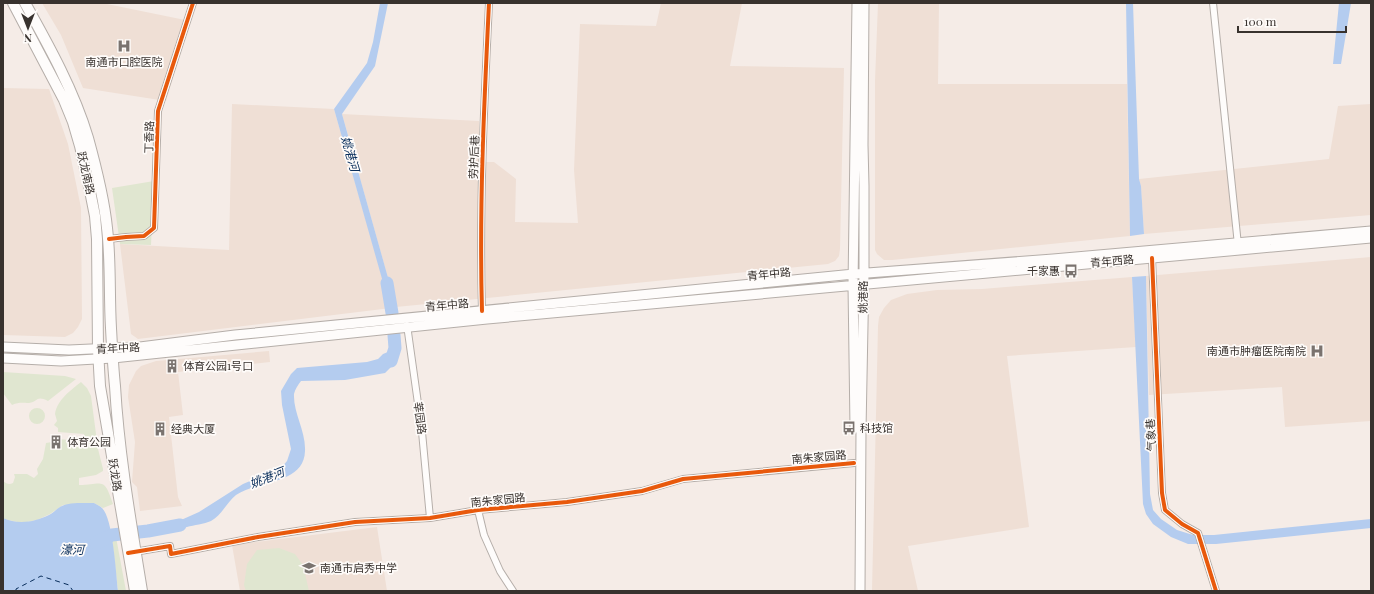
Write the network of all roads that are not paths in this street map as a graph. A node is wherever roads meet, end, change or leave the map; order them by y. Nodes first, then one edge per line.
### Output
1 (13, 3) edge
2 (25, 3) edge
3 (193, 3) edge
4 (489, 3) edge
5 (857, 3) edge
6 (864, 3) edge
7 (1213, 3) edge
8 (1371, 231) edge
9 (1371, 238) edge
10 (109, 239) junction
11 (1239, 246) junction
12 (1152, 258) junction
13 (864, 273) junction
14 (854, 274) junction
15 (863, 284) junction
16 (854, 285) junction
17 (482, 311) junction
18 (407, 322) junction
19 (3, 347) edge
20 (113, 353) junction
21 (98, 354) junction
22 (3, 358) edge
23 (854, 464) junction
24 (478, 510) junction
25 (126, 518) junction
26 (430, 518) junction
27 (131, 548) junction
28 (135, 591) edge
29 (142, 591) edge
30 (513, 591) edge
31 (854, 591) edge
32 (860, 591) edge
33 (1216, 591) edge

1 - 21 main road, 跃龙南路
2 - 10 main road, 跃龙南路
3 - 10 street, 丁香路
4 - 17 street, 劳护后巷
5 - 14 main road, 姚港路
6 - 13 main road, 姚港路
7 - 11 street
8 - 11 main road, 青年西路
9 - 11 main road, 青年西路
10 - 20 main road, 跃龙南路
11 - 12 main road, 青年西路
11 - 13 main road, 青年西路
12 - 15 main road, 青年西路
12 - 33 street, 气象巷
13 - 14 main road, 青年西路
13 - 15 main road, 姚港路
14 - 16 main road, 姚港路
14 - 17 main road, 青年中路
15 - 16 main road, 青年西路
15 - 32 main road, 姚港路
16 - 18 main road, 青年中路
16 - 23 main road, 姚港路
17 - 18 main road, 青年中路
18 - 20 main road, 青年中路
18 - 26 street, 莘园路
19 - 21 main road, 青年中路
20 - 21 main road, 青年中路
20 - 25 main road, 跃龙路
21 - 22 main road, 青年中路
21 - 25 main road, 跃龙路
23 - 24 street, 南朱家园路
23 - 31 main road, 姚港路
24 - 26 street, 南朱家园路
24 - 30 street
25 - 27 main road, 跃龙路
26 - 27 street, 南朱家园路
27 - 28 main road, 跃龙路
27 - 29 main road, 跃龙路

